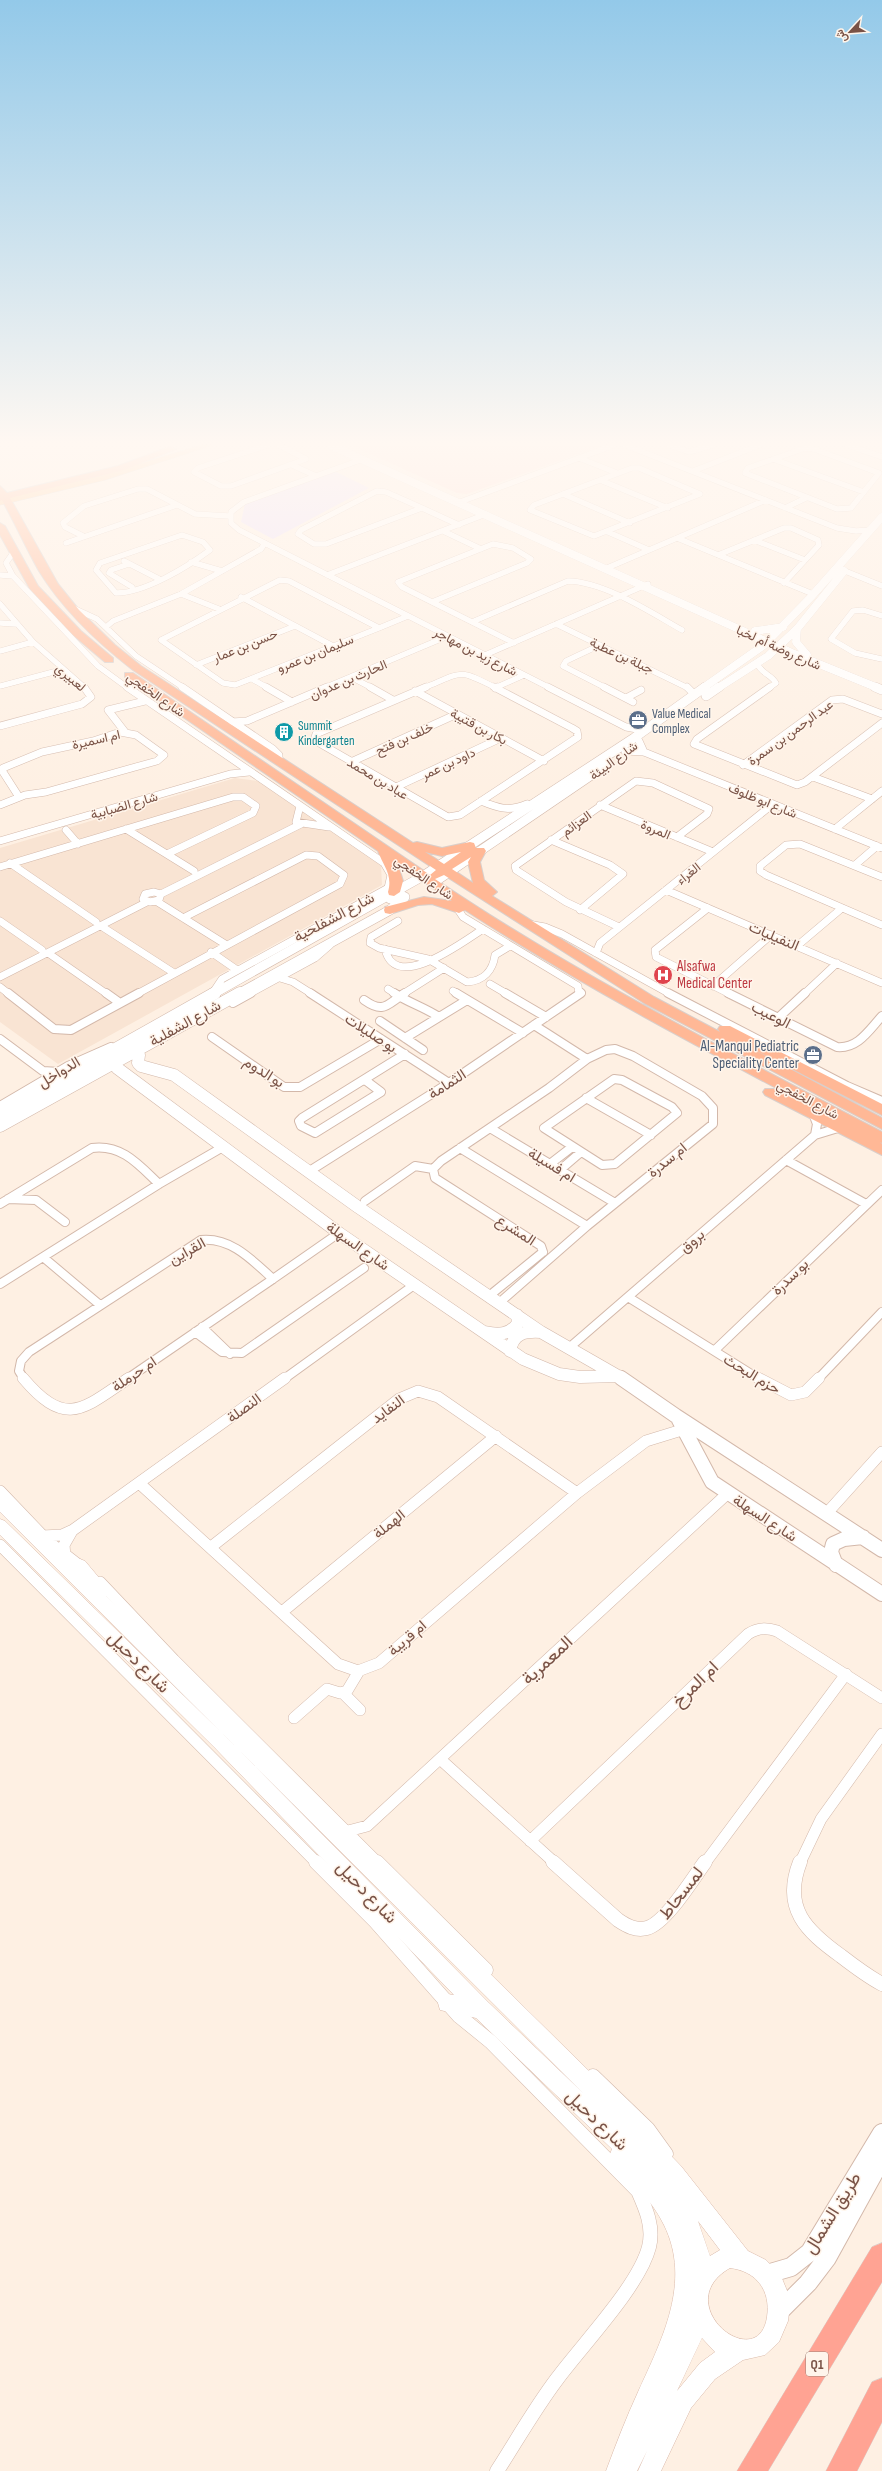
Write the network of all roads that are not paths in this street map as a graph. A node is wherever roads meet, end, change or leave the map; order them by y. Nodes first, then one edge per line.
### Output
1 (7, 560) edge
2 (18, 560) edge
3 (35, 560) edge
4 (39, 560) edge
5 (111, 560) edge
6 (121, 560) dead end
7 (241, 560) edge
8 (299, 560) edge
9 (366, 560) edge
10 (451, 560) edge
11 (530, 560) edge
12 (590, 560) edge
13 (628, 560) edge
14 (731, 560) edge
15 (805, 560) edge
16 (844, 560) edge
17 (853, 560) edge
18 (191, 562) joint
19 (129, 564) junction
20 (8, 569) junction
21 (610, 569) junction
22 (222, 571) junction
23 (845, 571) junction
24 (0, 575) edge
25 (112, 575) junction
26 (327, 575) junction
27 (839, 577) junction
28 (15, 578) junction
29 (103, 578) junction
30 (856, 578) junction
31 (159, 579) junction
32 (784, 583) junction
33 (646, 585) junction
34 (882, 586) edge
35 (34, 587) junction
36 (132, 587) dead end
37 (181, 594) junction
38 (813, 594) junction
39 (61, 595) junction
40 (241, 597) junction
41 (618, 597) junction
42 (431, 602) junction
43 (0, 604) edge
44 (71, 607) junction
45 (219, 609) junction
46 (408, 616) junction
47 (882, 616) edge
48 (101, 622) junction
49 (113, 622) junction
50 (472, 622) junction
51 (0, 623) edge
52 (15, 624) junction
53 (556, 624) junction
54 (294, 626) junction
55 (784, 626) junction
56 (106, 627) junction
57 (379, 628) junction
58 (797, 629) junction
59 (682, 630) dead end
60 (755, 631) junction
61 (745, 632) junction
62 (448, 636) junction
63 (33, 642) junction
64 (514, 643) junction
65 (774, 643) junction
66 (600, 645) junction
67 (333, 646) junction
68 (758, 650) junction
69 (0, 651) edge
70 (792, 653) junction
71 (485, 655) junction
72 (808, 655) junction
73 (768, 656) junction
74 (882, 659) edge
75 (757, 663) junction
76 (196, 665) junction
77 (61, 670) junction
78 (743, 672) junction
79 (763, 673) junction
80 (524, 675) junction
81 (351, 677) junction
82 (252, 679) junction
83 (0, 686) edge
84 (882, 686) edge
85 (687, 687) junction
86 (495, 688) junction
87 (710, 689) junction
88 (641, 690) dead end
89 (882, 690) edge
90 (415, 691) junction
91 (695, 695) junction
92 (626, 698) junction
93 (393, 700) junction
94 (144, 701) junction
95 (292, 702) junction
96 (633, 702) dead end
97 (457, 714) junction
98 (882, 714) edge
99 (247, 721) junction
100 (232, 722) junction
101 (882, 722) edge
102 (0, 726) edge
103 (626, 727) junction
104 (649, 727) junction
105 (242, 729) junction
106 (125, 732) junction
107 (501, 738) junction
108 (636, 740) junction
109 (224, 741) junction
110 (625, 751) junction
111 (644, 752) junction
112 (232, 759) junction
113 (279, 760) junction
114 (544, 761) junction
115 (350, 762) junction
116 (744, 766) junction
117 (266, 768) junction
118 (249, 772) junction
119 (813, 777) junction
120 (394, 788) junction
121 (882, 791) edge
122 (19, 797) junction
123 (872, 799) junction
124 (481, 801) junction
125 (536, 803) junction
126 (773, 804) junction
127 (0, 805) edge
128 (300, 806) junction
129 (600, 806) junction
130 (500, 808) junction
131 (298, 822) junction
132 (331, 827) junction
133 (126, 829) junction
134 (354, 829) junction
135 (496, 829) junction
136 (835, 829) junction
137 (66, 830) dead end
138 (677, 837) junction
139 (0, 840) edge
140 (401, 840) junction
141 (551, 840) junction
142 (78, 844) junction
143 (381, 847) junction
144 (880, 847) edge
145 (475, 849) junction
146 (713, 852) junction
147 (167, 854) junction
148 (10, 863) junction
149 (855, 866) junction
150 (0, 867) edge
151 (194, 871) junction
152 (437, 874) junction
153 (391, 876) joint
154 (882, 877) edge
155 (666, 890) junction
156 (394, 892) junction
157 (157, 893) junction
158 (145, 900) junction
159 (156, 901) junction
160 (502, 907) junction
161 (457, 908) junction
162 (708, 908) junction
163 (842, 908) junction
164 (390, 910) junction
165 (580, 910) junction
166 (355, 915) junction
167 (183, 918) junction
168 (0, 921) edge
169 (398, 921) dead end
170 (99, 924) junction
171 (882, 925) edge
172 (499, 927) junction
173 (619, 927) junction
174 (483, 929) junction
175 (771, 935) junction
176 (332, 942) junction
177 (602, 942) junction
178 (225, 944) junction
179 (299, 946) junction
180 (510, 946) junction
181 (797, 946) junction
182 (385, 949) junction
183 (579, 950) junction
184 (45, 951) junction
185 (211, 952) junction
186 (269, 952) junction
187 (596, 953) junction
188 (545, 956) junction
189 (431, 961) junction
190 (837, 963) junction
191 (419, 966) junction
192 (444, 968) junction
193 (237, 970) junction
194 (0, 971) edge
195 (291, 972) junction
196 (174, 973) junction
197 (0, 978) edge
198 (280, 978) junction
199 (568, 980) junction
200 (293, 982) junction
201 (421, 983) junction
202 (882, 983) edge
203 (490, 984) dead end
204 (713, 986) junction
205 (0, 987) edge
206 (388, 989) dead end
207 (453, 991) dead end
208 (582, 992) joint
209 (608, 992) junction
210 (210, 995) junction
211 (400, 997) junction
212 (364, 1000) dead end
213 (467, 1000) junction
214 (649, 1000) junction
215 (120, 1003) junction
216 (882, 1016) edge
217 (439, 1017) junction
218 (546, 1017) junction
219 (777, 1019) junction
220 (380, 1021) dead end
221 (187, 1023) junction
222 (534, 1025) junction
223 (523, 1033) junction
224 (212, 1037) dead end
225 (405, 1038) junction
226 (0, 1039) edge
227 (380, 1039) junction
228 (120, 1044) junction
229 (423, 1050) dead end
230 (144, 1052) junction
231 (405, 1054) junction
232 (587, 1059) junction
233 (113, 1070) junction
234 (147, 1070) junction
235 (43, 1071) junction
236 (62, 1072) junction
237 (365, 1080) junction
238 (44, 1082) junction
239 (449, 1083) junction
240 (139, 1084) junction
241 (61, 1092) junction
242 (586, 1098) junction
243 (880, 1103) edge
244 (38, 1104) junction
245 (0, 1106) edge
246 (0, 1114) edge
247 (814, 1116) junction
248 (882, 1124) edge
249 (0, 1126) edge
250 (490, 1128) junction
251 (838, 1128) junction
252 (0, 1131) edge
253 (651, 1135) junction
254 (815, 1135) junction
255 (882, 1138) edge
256 (223, 1147) junction
257 (572, 1147) junction
258 (460, 1148) junction
259 (882, 1150) edge
260 (581, 1152) junction
261 (786, 1160) junction
262 (550, 1164) junction
263 (433, 1169) junction
264 (560, 1170) junction
265 (308, 1172) junction
266 (159, 1184) junction
267 (882, 1190) edge
268 (8, 1199) junction
269 (365, 1202) dead end
270 (615, 1203) junction
271 (0, 1204) edge
272 (866, 1204) junction
273 (65, 1222) dead end
274 (587, 1226) junction
275 (339, 1233) junction
276 (543, 1252) junction
277 (43, 1257) junction
278 (553, 1258) junction
279 (364, 1268) dead end
280 (273, 1278) junction
281 (0, 1284) edge
282 (414, 1285) junction
283 (489, 1296) junction
284 (628, 1297) junction
285 (499, 1303) junction
286 (100, 1305) junction
287 (882, 1312) edge
288 (517, 1315) junction
289 (198, 1330) junction
290 (482, 1332) junction
291 (541, 1332) junction
292 (570, 1347) junction
293 (715, 1350) junction
294 (510, 1351) junction
295 (619, 1376) junction
296 (676, 1416) junction
297 (685, 1429) junction
298 (496, 1436) junction
299 (882, 1452) edge
300 (139, 1483) junction
301 (0, 1491) edge
302 (577, 1493) junction
303 (727, 1494) junction
304 (0, 1502) edge
305 (827, 1513) junction
306 (0, 1525) edge
307 (73, 1530) junction
308 (43, 1536) junction
309 (864, 1537) junction
310 (0, 1545) edge
311 (211, 1548) junction
312 (882, 1550) edge
313 (64, 1556) junction
314 (836, 1565) junction
315 (80, 1566) junction
316 (882, 1594) edge
317 (282, 1612) junction
318 (141, 1643) junction
319 (359, 1671) junction
320 (846, 1674) junction
321 (343, 1693) junction
322 (882, 1698) edge
323 (360, 1710) dead end
324 (294, 1718) dead end
325 (882, 1734) edge
326 (440, 1759) junction
327 (367, 1826) junction
328 (348, 1831) junction
329 (530, 1841) junction
330 (362, 1844) junction
331 (479, 1963) junction
332 (882, 1984) edge
333 (492, 1990) junction
334 (447, 2003) junction
335 (481, 2009) junction
336 (599, 2122) junction
337 (882, 2133) edge
338 (882, 2158) edge
339 (683, 2183) junction
340 (740, 2257) junction
341 (882, 2257) edge
342 (767, 2274) junction
343 (701, 2277) junction
344 (698, 2306) junction
345 (779, 2312) junction
346 (742, 2350) junction
347 (882, 2392) edge
348 (497, 2471) edge
349 (617, 2471) edge
350 (625, 2471) edge
351 (649, 2471) edge
352 (752, 2471) edge
353 (841, 2471) edge

1 - 20 street
2 - 35 highway, شارع الخفجي
3 - 39 highway
4 - 39 highway, شارع الخفجي
5 - 29 street
6 - 19 street
7 - 22 street
8 - 26 street, شارع زيد بن مهاجر
9 - 26 street
10 - 42 street
11 - 42 street
12 - 21 street, شارع روضة أم لخبا
13 - 21 street
14 - 32 street
15 - 32 street
16 - 38 street, شارع البيئة
17 - 23 street, شارع البيئة
18 - 22 street
18 - 31 street
19 - 25 street
19 - 31 street
20 - 24 street
20 - 28 street, شارع الخفجي
21 - 33 street, شارع روضة أم لخبا
22 - 37 street
23 - 27 street, شارع البيئة
23 - 30 street
24 - 28 street
25 - 29 street
25 - 36 street
26 - 46 street, شارع زيد بن مهاجر
27 - 30 street
27 - 58 street, شارع البيئة
28 - 35 highway
28 - 94 street, شارع الخفجي
29 - 31 street
30 - 34 street
32 - 38 street
33 - 41 street
33 - 60 street, شارع روضة أم لخبا
33 - 61 street, شارع روضة أم لخبا
35 - 109 highway, شارع الخفجي
37 - 45 street
37 - 49 street
38 - 55 street, شارع البيئة
38 - 65 street
39 - 44 highway, شارع الخفجي
40 - 45 street, سليمان بن عمرو
40 - 54 street
40 - 57 street, سليمان بن عمرو
41 - 50 street
41 - 53 street
41 - 59 street
42 - 50 street
43 - 52 street, لعبيري
44 - 48 street, شارع الخفجي
44 - 113 highway, شارع الخفجي
45 - 76 street, سليمان بن عمرو
46 - 57 street, سليمان بن عمرو
46 - 62 street, شارع زيد بن مهاجر
47 - 74 street
48 - 49 street
48 - 56 street, شارع الخفجي
49 - 56 street
50 - 64 street
51 - 52 street
52 - 63 street, لعبيري
53 - 64 street
53 - 66 street, جبلة بن عطية
54 - 67 street
54 - 76 street, حسن بن عمار
55 - 60 street
55 - 65 street, شارع البيئة
56 - 100 street, شارع الخفجي
57 - 67 street, سليمان بن عمرو
58 - 65 street, شارع البيئة
58 - 72 street
60 - 65 street, شارع روضة أم لخبا
61 - 65 street, شارع روضة أم لخبا
61 - 68 street
62 - 71 street, شارع زيد بن مهاجر
62 - 81 street, الحارث بن عدوان
63 - 69 street
63 - 77 street, لعبيري
64 - 71 street
65 - 68 street, شارع البيئة
65 - 70 street, شارع روضة أم لخبا
65 - 72 street, شارع روضة أم لخبا
65 - 73 street, شارع البيئة
65 - 87 street
66 - 85 street, جبلة بن عطية
66 - 92 street
67 - 82 street, سليمان بن عمرو
68 - 87 street, شارع البيئة
70 - 73 street
70 - 89 street, شارع روضة أم لخبا
71 - 80 street, شارع زيد بن مهاجر
72 - 84 street, شارع روضة أم لخبا
73 - 75 street, شارع البيئة
75 - 78 street, شارع البيئة
75 - 79 street, عبد الرحمن بن سمرة
76 - 82 street, سليمان بن عمرو
77 - 83 street
77 - 102 street, لعبيري
78 - 79 street
78 - 87 street, شارع البيئة
79 - 116 street, عبد الرحمن بن سمرة
80 - 86 street
80 - 103 street, شارع زيد بن مهاجر
81 - 93 street
81 - 95 street, الحارث بن عدوان
82 - 95 street, سليمان بن عمرو
85 - 87 street, جبلة بن عطية
85 - 91 street, جبلة بن عطية
86 - 90 street, عباد بن محمد
86 - 114 street, عباد بن محمد
87 - 91 street, شارع البيئة
87 - 108 street, شارع البيئة
88 - 92 street
90 - 93 street, عباد بن محمد
90 - 97 street, بكار بن قتيبة
91 - 104 street, شارع البيئة
92 - 96 street
93 - 115 street, عباد بن محمد
94 - 106 street
94 - 112 street, شارع الخفجي
95 - 99 street, الحارث بن عدوان
97 - 107 street, بكار بن قتيبة
97 - 115 street, خلف بن فتح
98 - 116 street, عبد الرحمن بن سمرة
99 - 100 street, الحارث بن عدوان
99 - 105 street
100 - 105 street, شارع الخفجي
101 - 119 street, عبد الرحمن بن سمرة
103 - 104 street, شارع زيد بن مهاجر
103 - 108 street, شارع زيد بن مهاجر
104 - 108 street, شارع البيئة
105 - 113 street, شارع الخفجي
106 - 122 street, ام اسميرة
106 - 122 street, ام اسميرة
107 - 114 street, بكار بن قتيبة
107 - 120 street, داود بن عمر
108 - 110 street, شارع البيئة
108 - 111 street
108 - 125 street, شارع البيئة
109 - 112 highway
109 - 117 highway, شارع الخفجي
110 - 111 street, شارع ابو ظلوف
110 - 145 street, شارع البيئة
111 - 126 street, شارع ابو ظلوف
112 - 118 street, شارع الخفجي
112 - 139 street, شارع الضبابية
113 - 140 highway, شارع الخفجي
114 - 124 street, عباد بن محمد
115 - 120 street, عباد بن محمد
116 - 119 street, عبد الرحمن بن سمرة
117 - 134 highway, شارع الخفجي
117 - 152 highway
118 - 128 street, شارع الخفجي
118 - 139 street, شارع الضبابية
119 - 123 street
120 - 124 street, عباد بن محمد
121 - 123 street
122 - 127 street, ام اسميرة
123 - 136 street
124 - 130 street
125 - 130 street
125 - 135 street, شارع البيئة
126 - 136 street, شارع ابو ظلوف
126 - 146 street, الغراء
128 - 131 street
128 - 132 street, شارع الخفجي
129 - 138 street, المروة
129 - 138 street, العزائم
129 - 141 street, العزائم
130 - 135 street
131 - 132 street
131 - 151 street
131 - 157 street
132 - 134 highway
132 - 153 street, شارع الخفجي
133 - 142 street
133 - 147 street
133 - 147 street
134 - 143 highway, شارع الخفجي
135 - 145 street, شارع البيئة
136 - 144 street, شارع ابو ظلوف
137 - 142 street
138 - 146 street, المروة
140 - 145 highway
140 - 152 highway, شارع الخفجي
141 - 165 street, العزائم
141 - 165 street
142 - 148 street
143 - 152 highway, شارع الخفجي
143 - 156 highway
144 - 149 street
145 - 152 highway
145 - 160 highway
146 - 155 street, الغراء
147 - 151 street
148 - 150 street
148 - 170 street
149 - 154 street
149 - 163 street
151 - 157 street
152 - 156 street, شارع الشفلية
152 - 160 highway, شارع الخفجي
152 - 172 highway, شارع الخفجي
152 - 214 highway
153 - 186 street, شارع الشفلحية
155 - 162 street, النفيليات
155 - 173 street, الغراء
156 - 166 street, شارع الشفلية
157 - 158 street
157 - 159 street
158 - 159 street
158 - 170 street
159 - 167 street
160 - 183 highway, شارع الخفجي
161 - 164 highway
161 - 172 highway
161 - 174 street, شارع الخفجي
162 - 175 street, النفيليات
162 - 204 street, الوعيب
163 - 171 street
163 - 181 street
164 - 166 street, شارع الشفلية
164 - 176 street, شارع الشفلية
165 - 173 street, العزائم
166 - 179 street, شارع الشفلية
167 - 178 street
167 - 178 street
168 - 184 street
169 - 182 street
170 - 184 street
170 - 196 street
172 - 188 highway, شارع الخفجي
173 - 177 street, الغراء
174 - 180 street, شارع الخفجي
174 - 189 street
175 - 181 street, النفيليات
175 - 204 street
176 - 195 street, شارع الشفلية
176 - 221 street, شارع الشفلية
177 - 183 street
177 - 187 street, الغراء
178 - 185 street
179 - 186 street
179 - 210 street, شارع الشفلية
180 - 192 street
180 - 199 street, شارع الخفجي
181 - 190 street, النفيليات
182 - 189 street
182 - 191 street
183 - 187 street, شارع الخفجي
183 - 214 highway, شارع الخفجي
183 - 243 highway
184 - 194 street
184 - 197 street
184 - 215 street
185 - 193 street
185 - 196 street
186 - 193 street, شارع الشفلية
187 - 243 street, شارع الخفجي
188 - 199 highway
188 - 209 highway, شارع الخفجي
189 - 191 street
189 - 192 street
190 - 202 street, النفيليات
190 - 219 street
191 - 201 street
192 - 201 street
193 - 210 street, شارع الشفلية
195 - 198 street, شارع الشفلية
195 - 200 street
196 - 215 street
198 - 200 street, بو صليلات
198 - 230 street, شارع الشفلية
199 - 208 street, شارع الخفجي
200 - 227 street, بو صليلات
201 - 211 street
203 - 218 street
204 - 219 street, الوعيب
205 - 215 street
206 - 211 street
207 - 213 street
208 - 218 street, الثمامة
209 - 247 highway
209 - 255 highway, شارع الخفجي
210 - 228 street, شارع الشفلية
211 - 212 street
211 - 217 street
213 - 217 street
213 - 223 street
214 - 248 highway, شارع الخفجي
216 - 219 street, الوعيب
217 - 225 street
218 - 222 street, الثمامة
220 - 225 street
221 - 230 street, شارع الشفلية
221 - 241 street, شارع الشفلية
222 - 223 street, الثمامة
222 - 232 street
223 - 239 street, الثمامة
224 - 227 street, بو الدوم
225 - 229 street
226 - 235 street
227 - 231 street, بو صليلات
228 - 236 street, الدواخل
228 - 246 street, شارع الشفلية
230 - 233 street, شارع الشفلية
230 - 234 street
231 - 237 street
231 - 239 street, بو صليلات
232 - 250 street, ام سدرة
232 - 270 street, ام سدرة
233 - 240 street, شارع السهلة
233 - 241 street, شارع الشفلية
234 - 240 street
234 - 265 street, شارع السهلة
235 - 236 street
235 - 238 street
236 - 238 street, الدواخل
237 - 237 street
238 - 245 street, الدواخل
239 - 265 street, الثمامة
240 - 256 street, شارع السهلة
241 - 244 street, شارع الشفلية
242 - 253 street
242 - 253 street
242 - 257 street
244 - 249 street, شارع الشفلية
244 - 252 street, شارع الشفلية
247 - 251 highway
247 - 254 street
250 - 258 street, ام سدرة
250 - 262 street, ام فسيلة
251 - 254 street, بروق
251 - 259 highway
253 - 260 street
254 - 261 street, بروق
256 - 266 street
256 - 275 street, شارع السهلة
257 - 260 street
257 - 262 street
258 - 263 street, ام سدرة
258 - 274 street
260 - 264 street
261 - 272 street
261 - 284 street, بروق
262 - 264 street, ام فسيلة
263 - 269 street
263 - 276 street, المشرع
264 - 270 street, ام فسيلة
265 - 283 street, شارع السهلة
266 - 268 street
266 - 277 street
267 - 272 street, بو سدرة
268 - 271 street
268 - 273 street
270 - 274 street, ام سدرة
272 - 293 street, بو سدرة
274 - 278 street, ام سدرة
275 - 280 street, ام حرملة
275 - 282 street, شارع السهلة
276 - 278 street
276 - 283 street, المشرع
277 - 281 street
277 - 286 street
278 - 285 street, ام سدرة
279 - 289 street
280 - 286 street, القراين
280 - 289 street, ام حرملة
282 - 290 street, شارع السهلة
282 - 300 street, النصلة
283 - 285 street, شارع السهلة
284 - 292 street, بروق
284 - 293 street, حزم البحث
285 - 288 street, شارع السهلة
286 - 289 street, ام حرملة
287 - 293 street, حزم البحث
288 - 290 street
288 - 291 street, شارع السهلة
290 - 294 street, شارع السهلة
291 - 292 street, شارع السهلة
291 - 294 street
292 - 295 street, شارع السهلة
294 - 295 street, شارع السهلة
295 - 296 street, شارع السهلة
296 - 297 street, شارع السهلة
296 - 305 street, شارع السهلة
297 - 302 street, ام قريبة
297 - 303 street, شارع السهلة
298 - 302 street, النفايد
298 - 311 street, النفايد
298 - 317 street, الهملة
299 - 305 street
300 - 307 street, النصلة
300 - 311 street
301 - 308 street, شارع دحيل
302 - 319 street, ام قريبة
303 - 314 street, شارع السهلة
303 - 326 street, المعمرية
304 - 318 main road, شارع دحيل
305 - 309 street, شارع السهلة
306 - 335 main road, شارع دحيل
307 - 308 street, النصلة
307 - 313 street, النصلة
308 - 313 street, شارع دحيل
309 - 312 street, شارع السهلة
309 - 314 street
310 - 334 street, شارع دحيل
311 - 317 street
313 - 315 street, شارع دحيل
314 - 316 street, شارع السهلة
315 - 318 main road
315 - 328 street, شارع دحيل
317 - 319 street
318 - 333 main road, شارع دحيل
319 - 321 street
320 - 322 street, ام المرخ
320 - 329 street, ام المرخ
320 - 329 street, لمسحاط
321 - 323 street
321 - 324 street
325 - 332 street
326 - 327 street, المعمرية
326 - 329 street, لمسحاط
327 - 328 street, المعمرية
327 - 330 street
328 - 330 street, شارع دحيل
330 - 331 street, شارع دحيل
331 - 333 main road
331 - 339 street, شارع دحيل
333 - 339 main road, شارع دحيل
334 - 335 main road
334 - 348 street, شارع دحيل
335 - 336 main road, شارع دحيل
336 - 343 main road, شارع دحيل
336 - 349 main road
337 - 342 street, طريق الشمال
338 - 345 street, طريق الشمال
339 - 340 main road, شارع دحيل
340 - 342 main road
340 - 343 main road
341 - 352 highway, Q1
342 - 345 main road
343 - 344 main road
344 - 346 main road
344 - 350 main road
345 - 346 main road
346 - 351 main road
347 - 353 highway

